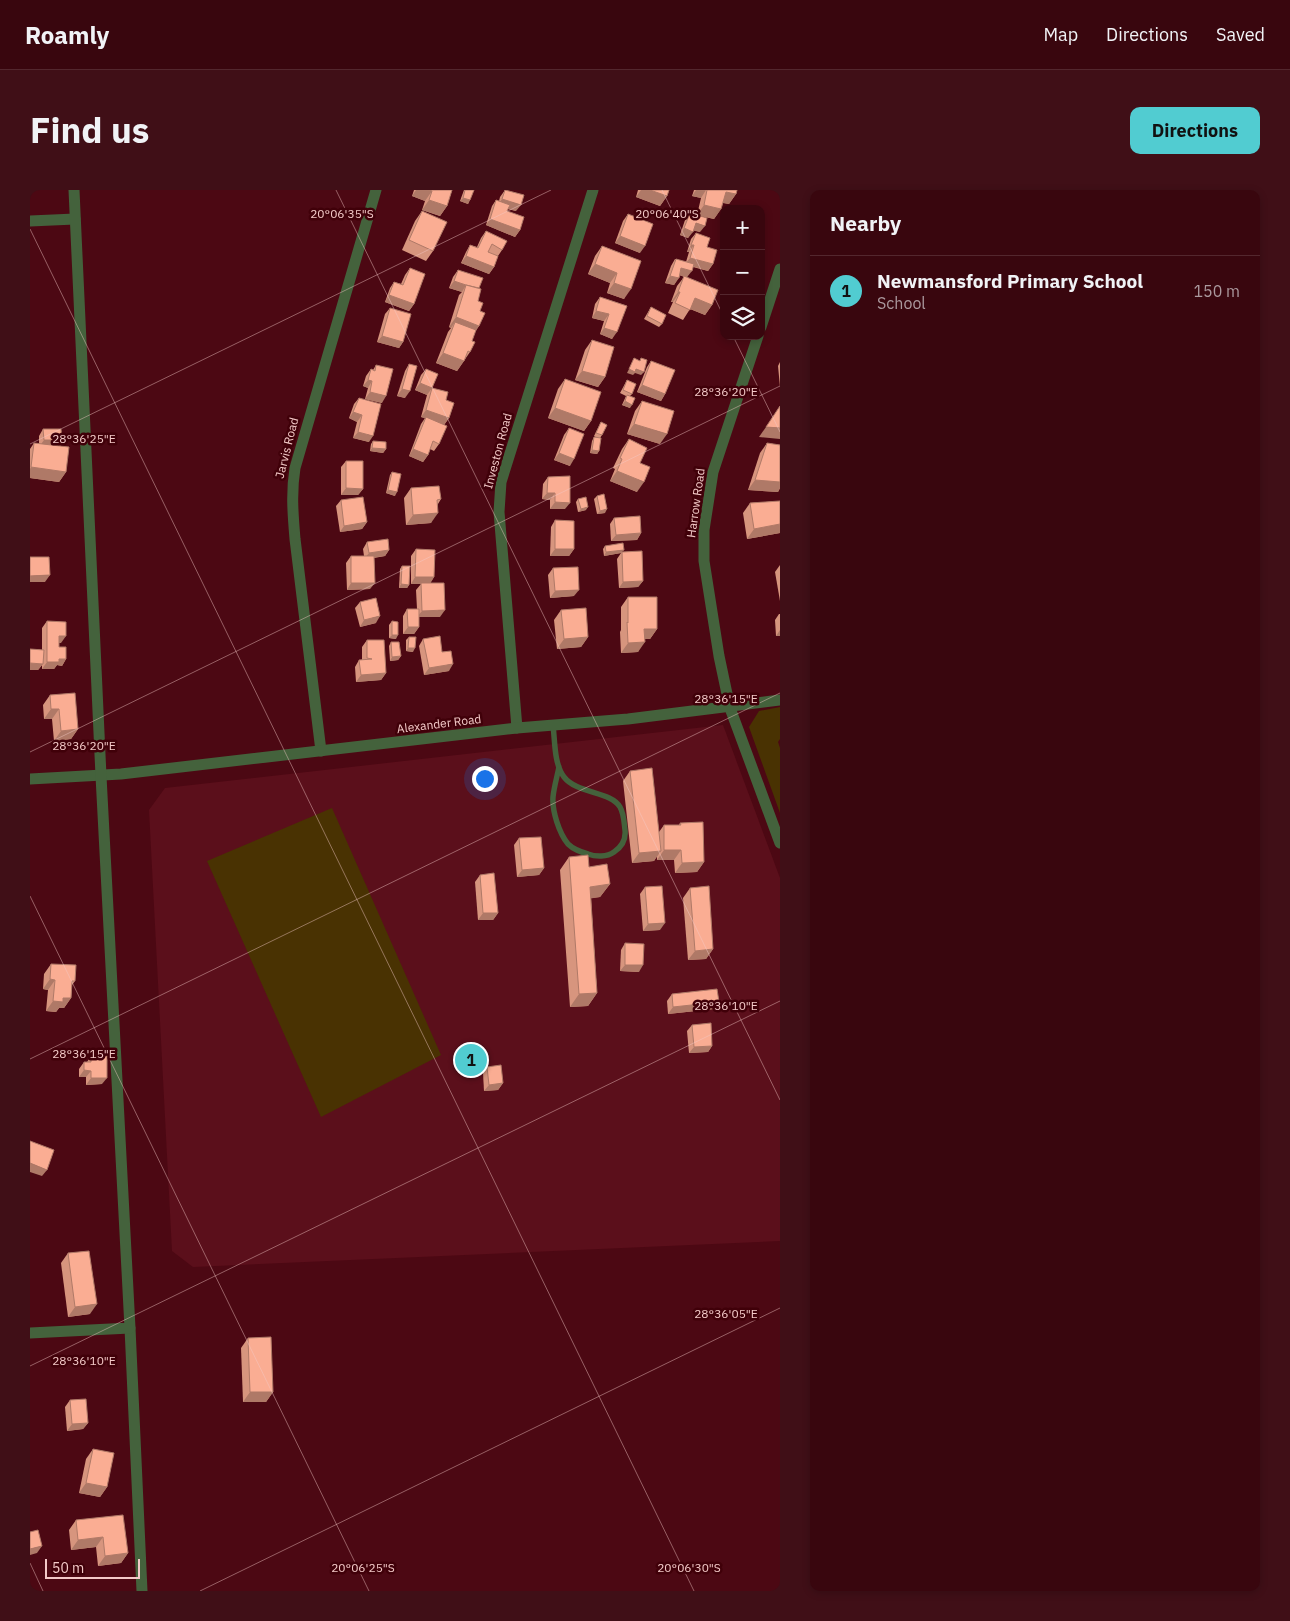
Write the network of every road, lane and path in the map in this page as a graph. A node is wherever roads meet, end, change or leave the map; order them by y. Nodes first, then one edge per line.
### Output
1 (74, 190) edge
2 (376, 190) edge
3 (593, 190) edge
4 (75, 219) junction
5 (30, 221) edge
6 (780, 269) edge
7 (765, 314) edge
8 (757, 340) edge
9 (780, 700) edge
10 (730, 708) junction
11 (553, 726) junction
12 (517, 728) junction
13 (321, 751) junction
14 (559, 767) junction
15 (101, 776) junction
16 (30, 779) edge
17 (780, 843) edge
18 (130, 1328) junction
19 (30, 1333) edge
20 (142, 1591) edge

1 - 4 street
2 - 13 street, Jarvis Road
3 - 12 street, Investon Road
4 - 5 street
4 - 15 street
6 - 7 street
8 - 10 street, Harrow Road
9 - 10 street, Alexander Road
10 - 11 street, Alexander Road
10 - 17 street, Harrow Road
11 - 12 street, Alexander Road
11 - 14 lane
12 - 13 street, Alexander Road
13 - 15 street, Alexander Road
14 - 14 lane
15 - 16 street, Alexander Road
15 - 18 street
18 - 19 street
18 - 20 street

